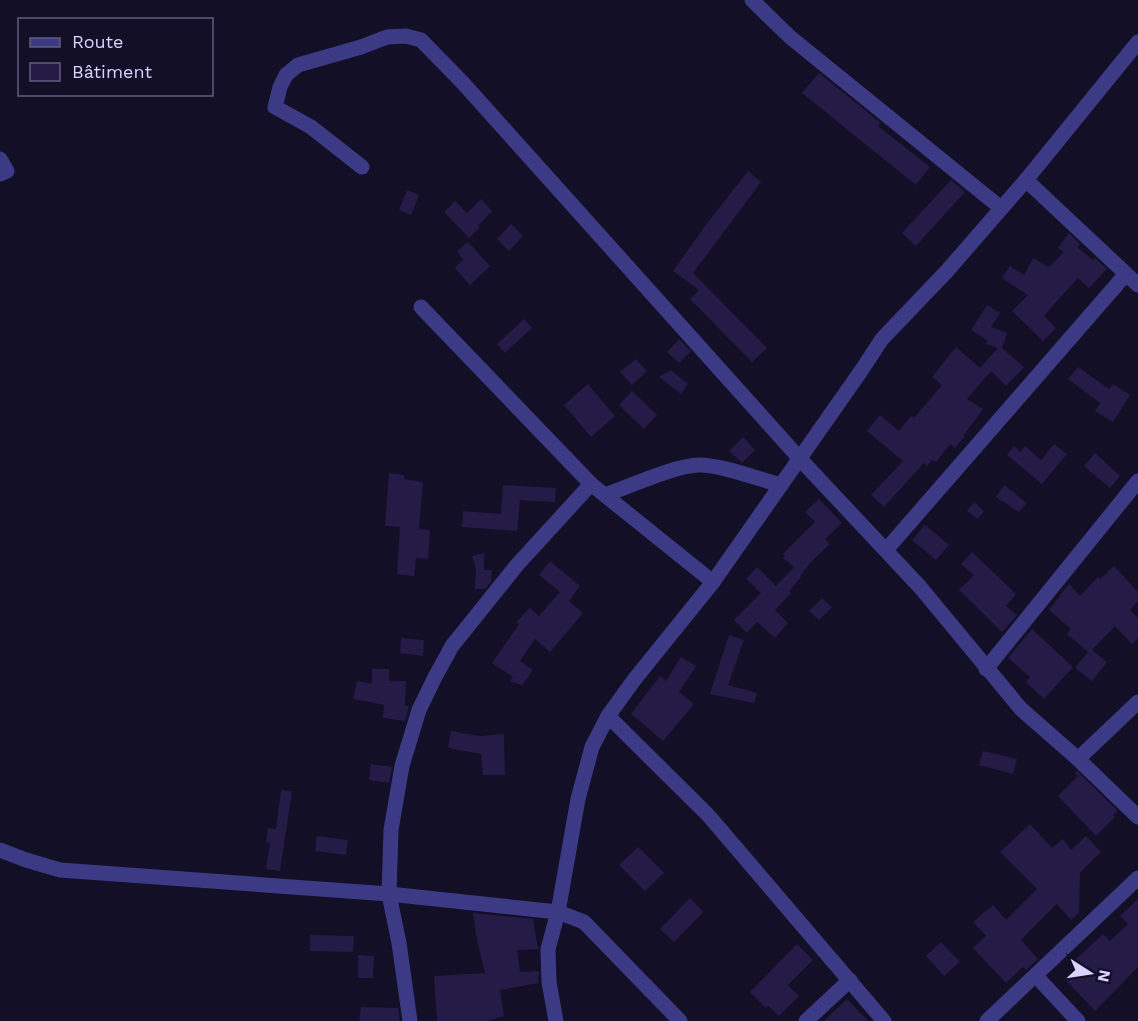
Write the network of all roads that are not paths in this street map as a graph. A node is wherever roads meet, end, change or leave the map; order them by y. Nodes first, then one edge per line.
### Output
1 (752, 0) edge
2 (1138, 42) edge
3 (0, 159) edge
4 (362, 166) dead end
5 (0, 174) edge
6 (1026, 180) junction
7 (1001, 208) junction
8 (1126, 274) junction
9 (1138, 285) edge
10 (421, 307) dead end
11 (800, 459) junction
12 (1138, 481) edge
13 (591, 484) junction
14 (781, 485) junction
15 (604, 495) junction
16 (886, 550) junction
17 (713, 582) junction
18 (986, 669) junction
19 (1138, 702) edge
20 (608, 716) junction
21 (1078, 759) junction
22 (1138, 817) edge
23 (0, 850) edge
24 (1138, 878) edge
25 (389, 894) junction
26 (558, 912) junction
27 (1036, 976) junction
28 (850, 980) junction
29 (410, 1021) edge
30 (556, 1021) edge
31 (680, 1021) edge
32 (806, 1021) edge
33 (885, 1021) edge
34 (987, 1021) edge
35 (1078, 1021) edge

1 - 7 street
2 - 6 street
3 - 5 street
4 - 11 street
6 - 7 street
6 - 8 street
7 - 11 street
8 - 9 street
8 - 16 street
10 - 13 street
11 - 14 street
11 - 16 street
12 - 18 street
13 - 15 street
13 - 25 street
14 - 15 street
14 - 17 street
15 - 17 street
16 - 18 street
17 - 20 street
18 - 21 street
19 - 21 street
20 - 26 street
20 - 28 street
21 - 22 street
23 - 25 street
24 - 27 street
25 - 26 street
25 - 29 street
26 - 30 street
26 - 31 street
27 - 34 street
27 - 35 street
28 - 32 street
28 - 33 street

